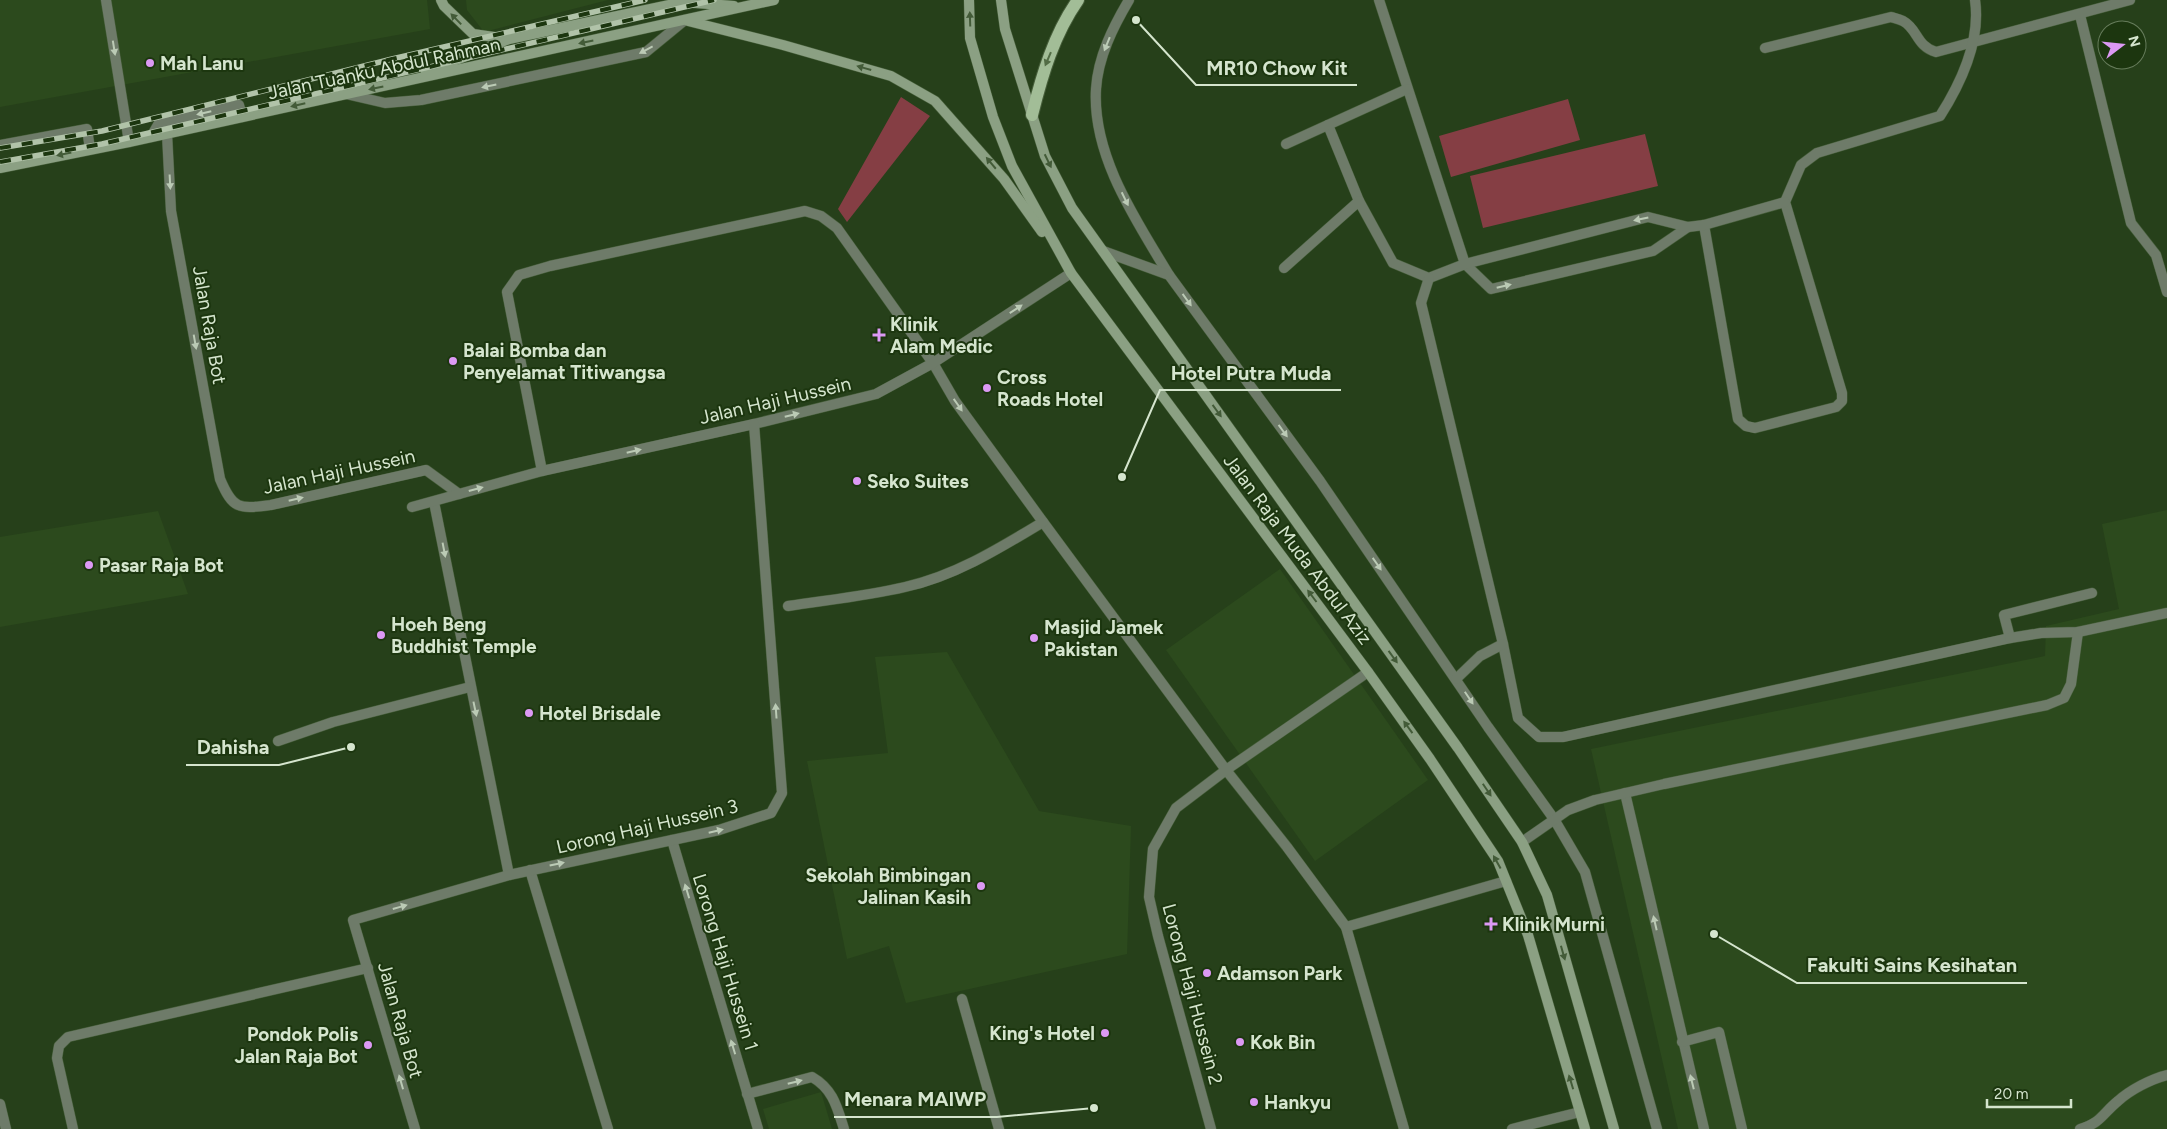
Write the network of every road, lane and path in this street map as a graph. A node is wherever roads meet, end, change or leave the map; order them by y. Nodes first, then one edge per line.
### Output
1 (106, 0) edge
2 (441, 0) edge
3 (774, 0) edge
4 (969, 0) edge
5 (1001, 0) edge
6 (1078, 0) edge
7 (1129, 0) edge
8 (1379, 0) edge
9 (1975, 0) edge
10 (2130, 0) edge
11 (744, 7) junction
12 (2080, 15) junction
13 (685, 20) junction
14 (509, 39) junction
15 (1974, 40) junction
16 (1765, 48) dead end
17 (395, 84) junction
18 (1407, 89) junction
19 (346, 94) junction
20 (1032, 115) junction
21 (242, 117) junction
22 (1328, 125) junction
23 (167, 134) junction
24 (151, 137) junction
25 (129, 142) junction
26 (1286, 144) dead end
27 (0, 145) edge
28 (90, 149) junction
29 (0, 168) edge
30 (1359, 201) junction
31 (1785, 202) junction
32 (1704, 225) junction
33 (1688, 227) junction
34 (1103, 251) junction
35 (1465, 264) junction
36 (1284, 268) dead end
37 (1071, 274) junction
38 (1169, 275) junction
39 (1429, 278) junction
40 (2167, 292) edge
41 (933, 363) junction
42 (754, 424) junction
43 (542, 471) junction
44 (459, 494) junction
45 (434, 502) junction
46 (412, 507) dead end
47 (248, 508) joint
48 (1043, 522) junction
49 (2092, 593) dead end
50 (788, 606) dead end
51 (2167, 612) edge
52 (2078, 632) junction
53 (2010, 638) junction
54 (1503, 644) junction
55 (1368, 672) junction
56 (1456, 679) junction
57 (470, 687) junction
58 (278, 741) dead end
59 (1226, 770) junction
60 (1625, 793) junction
61 (1554, 819) junction
62 (672, 840) junction
63 (1522, 842) junction
64 (530, 870) junction
65 (508, 875) junction
66 (1506, 881) junction
67 (353, 920) joint
68 (1346, 927) junction
69 (368, 968) junction
70 (962, 999) dead end
71 (1682, 1042) junction
72 (2167, 1075) edge
73 (747, 1094) junction
74 (0, 1104) edge
75 (1580, 1112) junction
76 (6, 1129) edge
77 (73, 1129) edge
78 (415, 1129) edge
79 (608, 1129) edge
80 (758, 1129) edge
81 (844, 1129) edge
82 (999, 1129) edge
83 (1211, 1129) edge
84 (1404, 1129) edge
85 (1512, 1129) edge
86 (1585, 1129) edge
87 (1614, 1129) edge
88 (1657, 1129) edge
89 (1704, 1129) edge
90 (1742, 1129) edge
91 (2080, 1129) edge

1 -> 25 street
14 -> 2 main road
3 - 11 main road, Jalan Tuanku Abdul Rahman
37 -> 4 main road, Jalan Raja Muda Abdul Aziz
5 - 20 main road, Jalan Raja Muda Abdul Aziz
6 -> 20 main road
7 -> 38 street
8 - 18 street
9 - 15 street
10 - 12 street
11 - 13 main road, Jalan Tuanku Abdul Rahman
11 - 14 main road
12 - 15 street
12 - 40 street
13 -> 17 main road, Jalan Tuanku Abdul Rahman
13 -> 19 street
37 -> 13 main road
14 - 17 main road
15 - 16 street
15 - 31 street
17 -> 19 main road, Jalan Tuanku Abdul Rahman
18 - 22 street
18 - 35 street
19 -> 21 main road, Jalan Tuanku Abdul Rahman
20 -> 34 main road, Jalan Raja Muda Abdul Aziz
21 - 23 main road, Jalan Tuanku Abdul Rahman
21 -> 24 street
22 - 26 street
22 - 30 street
23 - 24 main road, Jalan Tuanku Abdul Rahman
23 -> 47 street, Jalan Raja Bot
24 - 25 main road, Jalan Tuanku Abdul Rahman
25 - 28 main road, Jalan Tuanku Abdul Rahman
27 - 28 street
28 -> 29 main road, Jalan Tuanku Abdul Rahman
30 - 36 street
30 - 39 street
31 - 32 street
31 - 32 street
32 - 33 street
33 -> 35 street
35 -> 33 street
34 - 38 street
34 -> 63 main road, Jalan Raja Muda Abdul Aziz
35 - 39 street
41 -> 37 street, Jalan Haji Hussein
55 -> 37 main road, Jalan Raja Muda Abdul Aziz
38 -> 56 street
39 - 54 street
42 -> 41 street, Jalan Haji Hussein
41 - 43 street
41 -> 48 street
43 -> 42 street, Jalan Haji Hussein
62 -> 42 street, Lorong Haji Hussein 3
44 -> 43 street, Jalan Haji Hussein
44 - 45 street, Jalan Haji Hussein
47 -> 44 street, Jalan Haji Hussein
45 - 46 street, Jalan Haji Hussein
45 -> 57 street
48 - 50 street
48 - 59 street
49 - 53 street
51 - 52 street
52 - 53 street
52 - 60 street
53 - 54 street
54 - 56 street
55 - 59 street, Lorong Haji Hussein 2
66 -> 55 main road, Jalan Raja Muda Abdul Aziz
56 -> 61 street
57 - 58 street
57 -> 65 street
59 - 68 street
59 - 83 street, Lorong Haji Hussein 2
60 - 61 street
71 -> 60 street
61 - 63 street
61 - 88 street
64 -> 62 street, Lorong Haji Hussein 3
73 -> 62 street, Lorong Haji Hussein 1
63 -> 87 main road, Jalan Raja Muda Abdul Aziz
64 - 65 street, Lorong Haji Hussein 3
64 - 79 street
67 -> 65 street, Lorong Haji Hussein 3
66 - 68 street
75 -> 66 main road, Jalan Raja Muda Abdul Aziz
67 - 69 street, Jalan Raja Bot
68 - 84 street
69 - 77 street
78 -> 69 street, Jalan Raja Bot
70 - 82 street
89 -> 71 street
71 - 90 street
72 - 91 street
73 - 80 street, Lorong Haji Hussein 1
73 -> 81 street
74 - 76 street
75 - 85 street
75 - 86 main road, Jalan Raja Muda Abdul Aziz

